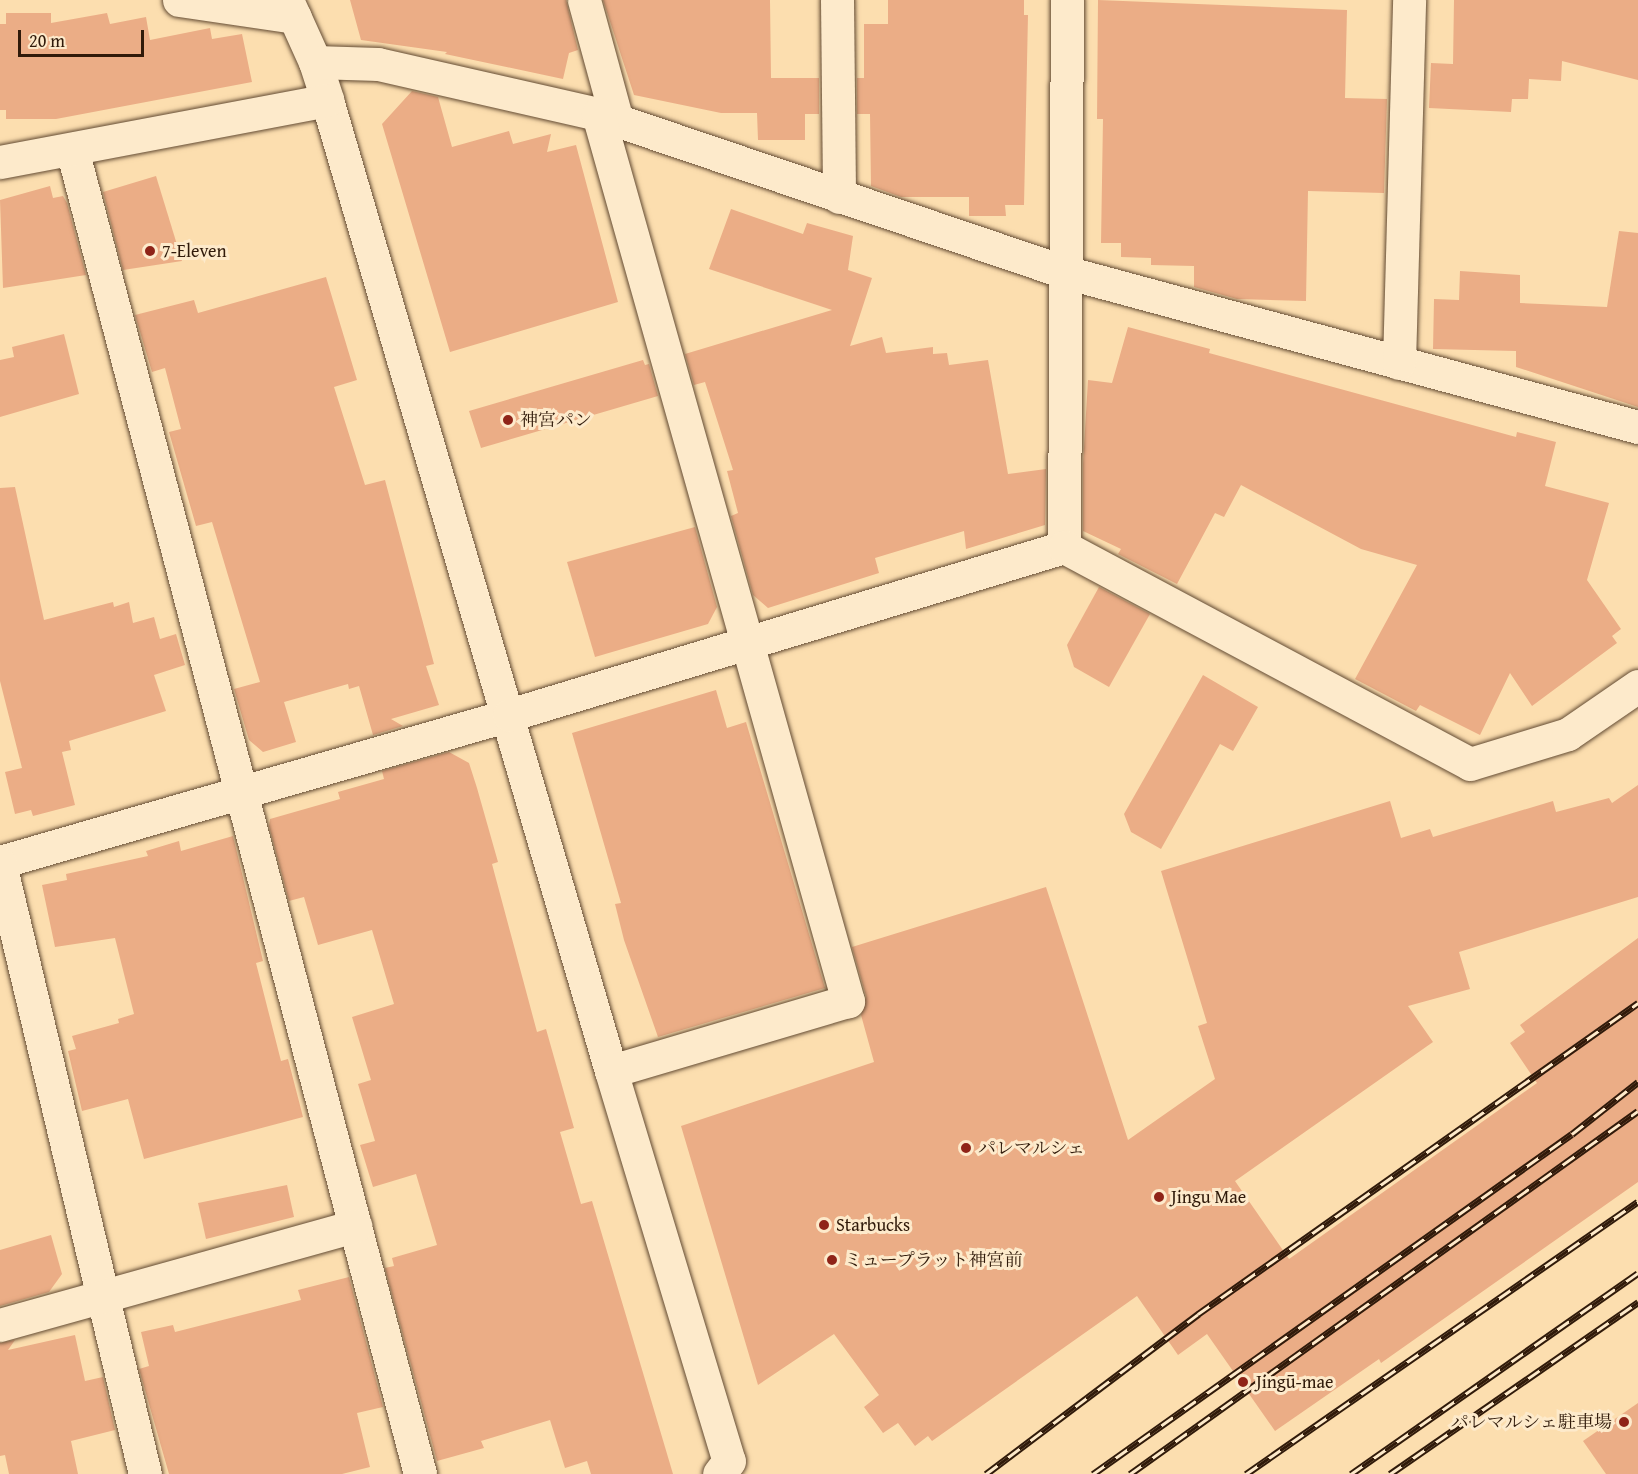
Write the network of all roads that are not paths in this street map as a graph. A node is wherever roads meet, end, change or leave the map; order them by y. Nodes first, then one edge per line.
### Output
1 (179, 0) edge
2 (584, 0) edge
3 (837, 0) edge
4 (1067, 0) edge
5 (1409, 0) edge
6 (291, 9) edge
7 (315, 62) junction
8 (327, 100) junction
9 (607, 117) junction
10 (72, 149) junction
11 (0, 162) edge
12 (839, 197) junction
13 (1065, 272) junction
14 (1399, 363) junction
15 (1638, 427) edge
16 (1064, 546) junction
17 (747, 642) junction
18 (1638, 686) edge
19 (509, 715) junction
20 (240, 790) junction
21 (0, 863) edge
22 (611, 1071) junction
23 (355, 1226) junction
24 (103, 1296) junction
25 (0, 1325) edge
26 (145, 1474) edge
27 (420, 1474) edge
28 (719, 1474) edge

1 - 6 street
2 - 9 street
3 - 12 street
4 - 13 street
5 - 14 street
6 - 7 street
7 - 8 street
7 - 9 street
8 - 10 street
8 - 19 street
9 - 12 street
9 - 17 street
10 - 11 street
10 - 20 street
12 - 13 street
13 - 14 street
13 - 16 street
14 - 15 street
16 - 17 street
16 - 18 street
17 - 19 street
17 - 22 street
19 - 20 street
19 - 22 street
20 - 21 street
20 - 23 street
21 - 24 street
22 - 28 street
23 - 24 street
23 - 27 street
24 - 25 street
24 - 26 street

